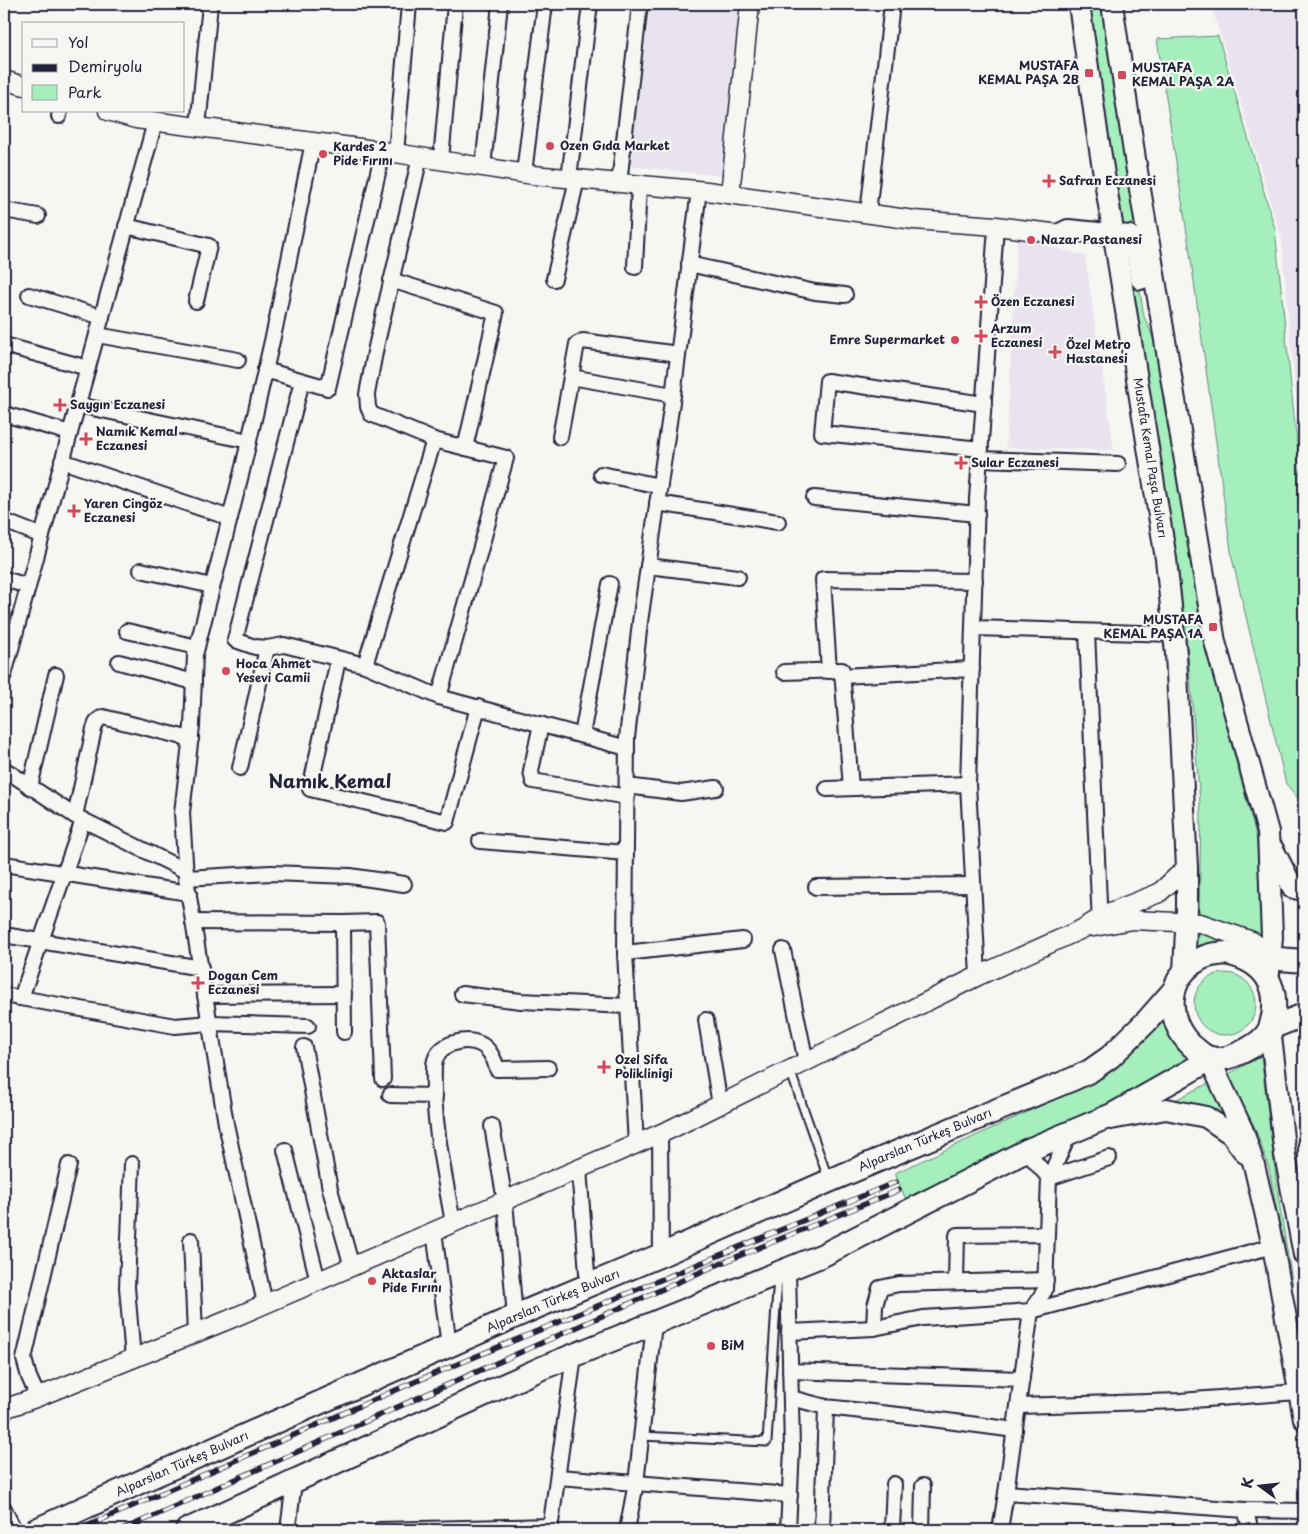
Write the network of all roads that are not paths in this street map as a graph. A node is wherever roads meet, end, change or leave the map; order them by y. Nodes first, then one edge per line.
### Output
1 (210, 4) edge
2 (409, 4) edge
3 (455, 4) edge
4 (500, 4) edge
5 (545, 4) edge
6 (590, 4) edge
7 (640, 4) edge
8 (750, 4) edge
9 (892, 4) edge
10 (1079, 4) edge
11 (1112, 4) edge
12 (4, 80) edge
13 (22, 85) edge
14 (111, 112) edge
15 (155, 122) junction
16 (198, 127) junction
17 (313, 142) junction
18 (390, 152) junction
19 (420, 157) junction
20 (441, 160) junction
21 (482, 167) junction
22 (524, 173) junction
23 (1138, 177) junction
24 (573, 179) junction
25 (619, 183) junction
26 (640, 185) junction
27 (699, 190) junction
28 (730, 194) junction
29 (1109, 204) junction
30 (4, 210) edge
31 (868, 213) junction
32 (38, 216) dead end
33 (126, 226) junction
34 (996, 226) junction
35 (1060, 234) joint
36 (1087, 236) junction
37 (1120, 239) junction
38 (689, 264) junction
39 (1119, 266) junction
40 (635, 267) dead end
41 (554, 279) dead end
42 (392, 280) junction
43 (29, 294) dead end
44 (845, 295) dead end
45 (196, 301) dead end
46 (102, 317) junction
47 (97, 335) junction
48 (1165, 342) junction
49 (4, 345) edge
50 (678, 354) junction
51 (238, 360) dead end
52 (88, 368) junction
53 (265, 370) junction
54 (571, 377) junction
55 (302, 381) junction
56 (673, 394) junction
57 (984, 404) junction
58 (78, 405) junction
59 (4, 414) edge
60 (70, 433) junction
61 (560, 438) dead end
62 (434, 440) junction
63 (249, 441) junction
64 (465, 448) junction
65 (980, 454) junction
66 (62, 461) junction
67 (1118, 464) dead end
68 (601, 474) dead end
69 (660, 486) junction
70 (814, 498) dead end
71 (657, 503) junction
72 (977, 514) junction
73 (230, 518) junction
74 (4, 521) edge
75 (778, 522) dead end
76 (42, 536) junction
77 (648, 566) junction
78 (141, 570) dead end
79 (738, 577) dead end
80 (4, 579) edge
81 (975, 581) junction
82 (610, 584) dead end
83 (28, 586) junction
84 (212, 586) junction
85 (973, 628) junction
86 (127, 631) dead end
87 (1087, 632) junction
88 (1175, 640) junction
89 (196, 647) junction
90 (267, 648) junction
91 (338, 660) junction
92 (119, 662) dead end
93 (365, 665) junction
94 (972, 670) junction
95 (784, 672) dead end
96 (836, 673) junction
97 (4, 675) edge
98 (56, 675) dead end
99 (194, 682) junction
100 (439, 697) junction
101 (478, 707) junction
102 (541, 724) junction
103 (582, 735) junction
104 (191, 739) junction
105 (627, 748) junction
106 (240, 768) dead end
107 (4, 769) edge
108 (968, 784) junction
109 (30, 786) junction
110 (716, 788) dead end
111 (850, 788) junction
112 (827, 789) dead end
113 (627, 792) junction
114 (79, 818) junction
115 (1268, 839) junction
116 (480, 840) dead end
117 (626, 854) junction
118 (4, 864) edge
119 (1187, 868) junction
120 (63, 874) junction
121 (186, 874) junction
122 (404, 884) dead end
123 (973, 885) junction
124 (816, 887) dead end
125 (1304, 890) edge
126 (188, 893) junction
127 (193, 922) junction
128 (1100, 922) junction
129 (343, 923) junction
130 (1186, 923) junction
131 (4, 935) edge
132 (743, 940) dead end
133 (42, 941) junction
134 (784, 950) dead end
135 (625, 953) junction
136 (1304, 961) edge
137 (201, 968) junction
138 (1269, 969) junction
139 (978, 976) junction
140 (1179, 981) junction
141 (344, 994) junction
142 (462, 994) dead end
143 (205, 995) junction
144 (4, 996) edge
145 (21, 998) junction
146 (628, 1006) junction
147 (1304, 1015) edge
148 (706, 1020) dead end
149 (210, 1023) junction
150 (308, 1026) dead end
151 (1270, 1028) junction
152 (344, 1032) dead end
153 (304, 1047) dead end
154 (1209, 1058) junction
155 (798, 1066) junction
156 (548, 1068) dead end
157 (383, 1079) dead end
158 (390, 1095) dead end
159 (435, 1096) junction
160 (720, 1105) junction
161 (1098, 1122) junction
162 (492, 1126) dead end
163 (1070, 1132) junction
164 (660, 1134) junction
165 (636, 1144) junction
166 (285, 1150) dead end
167 (1026, 1151) junction
168 (1109, 1158) dead end
169 (132, 1164) dead end
170 (1254, 1164) junction
171 (69, 1165) dead end
172 (579, 1169) junction
173 (1049, 1178) junction
174 (829, 1181) junction
175 (505, 1201) junction
176 (453, 1223) junction
177 (434, 1231) junction
178 (1047, 1234) junction
179 (191, 1240) dead end
180 (1273, 1246) junction
181 (661, 1255) junction
182 (1304, 1256) edge
183 (352, 1267) junction
184 (783, 1272) junction
185 (1046, 1280) junction
186 (318, 1281) junction
187 (956, 1282) junction
188 (588, 1286) junction
189 (265, 1304) junction
190 (1031, 1311) junction
191 (515, 1316) junction
192 (654, 1324) junction
193 (874, 1328) junction
194 (789, 1332) junction
195 (195, 1334) junction
196 (449, 1346) junction
197 (574, 1356) junction
198 (132, 1359) junction
199 (790, 1371) junction
200 (1022, 1380) junction
201 (1298, 1392) junction
202 (38, 1397) junction
203 (791, 1398) junction
204 (1018, 1406) junction
205 (826, 1407) junction
206 (4, 1412) edge
207 (1304, 1419) edge
208 (1015, 1430) junction
209 (641, 1436) junction
210 (558, 1477) junction
211 (294, 1482) junction
212 (636, 1483) junction
213 (894, 1484) dead end
214 (924, 1486) dead end
215 (1006, 1494) junction
216 (790, 1495) junction
217 (4, 1501) edge
218 (1245, 1510) junction
219 (1304, 1511) edge
220 (551, 1528) edge
221 (18, 1530) edge
222 (36, 1530) edge
223 (187, 1530) edge
224 (288, 1530) edge
225 (379, 1530) edge
226 (627, 1530) edge
227 (788, 1530) edge
228 (822, 1530) edge
229 (892, 1530) edge
230 (922, 1530) edge
231 (999, 1530) edge
232 (1251, 1530) edge

1 - 16 street
2 - 18 street
3 - 20 street
4 - 21 street
5 - 22 street
6 - 24 street
7 - 25 street
8 - 28 street
9 - 31 street
10 - 29 main road, Mustafa Kemal Paşa Bulvarı
11 - 23 main road
12 - 13 street
14 - 15 street
15 - 16 street
15 - 33 street
16 - 17 street
17 - 18 street
17 - 53 street
18 - 19 street
18 - 55 street
19 - 20 street
19 - 42 street
20 - 21 street
21 - 22 street
22 - 24 street
23 - 37 main road
23 - 48 main road
24 - 25 street
24 - 41 street
25 - 26 street
26 - 27 street
26 - 40 street
27 - 28 street
27 - 38 street
28 - 31 street
29 - 36 main road
29 - 37 main road, Mustafa Kemal Paşa Bulvarı
30 - 32 street
31 - 34 street
33 - 45 street
33 - 46 street
34 - 35 street
34 - 57 street
35 - 36 main road
36 - 37 main road
36 - 39 main road
37 - 39 main road, Mustafa Kemal Paşa Bulvarı
37 - 48 main road
38 - 44 street
38 - 50 street
39 - 88 main road, Mustafa Kemal Paşa Bulvarı
42 - 62 street
42 - 64 street
43 - 46 street
46 - 47 street
47 - 51 street
47 - 52 street
48 - 115 main road
49 - 52 street
50 - 54 street
50 - 56 street
52 - 58 street
53 - 55 street
53 - 63 street
54 - 56 street
54 - 61 street
55 - 90 street
56 - 69 street
57 - 65 street
57 - 65 street
58 - 60 street
58 - 63 street
59 - 60 street
60 - 66 street
62 - 64 street
62 - 93 street
63 - 73 street
64 - 100 street
65 - 67 street
65 - 72 street
66 - 73 street
66 - 76 street
68 - 69 street
69 - 71 street
70 - 72 street
71 - 75 street
71 - 77 street
72 - 81 street
73 - 84 street
74 - 76 street
76 - 83 street
77 - 79 street
77 - 105 street
78 - 84 street
80 - 83 street
81 - 85 street
81 - 96 street
82 - 103 street
83 - 97 street
84 - 89 street
85 - 87 street
85 - 94 street
86 - 89 street
87 - 88 street
87 - 128 street
88 - 119 main road, Mustafa Kemal Paşa Bulvarı
89 - 99 street
90 - 91 street
90 - 106 street
91 - 93 street
91 - 101 street
92 - 99 street
93 - 100 street
94 - 96 street
94 - 108 street
95 - 96 street
96 - 111 street
98 - 109 street
99 - 104 street
100 - 101 street
101 - 102 street
102 - 103 street
102 - 113 street
103 - 105 street
104 - 114 street
104 - 121 street
105 - 113 street
107 - 109 street
108 - 111 street
108 - 123 street
109 - 114 street
110 - 113 street
111 - 112 street
113 - 117 street
114 - 120 street
114 - 121 street
115 - 125 main road
115 - 138 main road
116 - 117 street
117 - 135 street
118 - 120 street
119 - 128 street
119 - 130 main road, Mustafa Kemal Paşa Bulvarı
120 - 126 street
120 - 133 street
121 - 122 street
121 - 126 street
123 - 124 street
123 - 139 street
126 - 127 street
127 - 129 street
127 - 137 street
128 - 130 street
128 - 139 street
129 - 141 street
129 - 157 street
130 - 138 street
130 - 140 main road, Mustafa Kemal Paşa Bulvarı
131 - 133 street
132 - 135 street
133 - 137 street
133 - 145 street
134 - 155 street
135 - 146 street
136 - 138 main road
137 - 143 street
138 - 140 main road
138 - 151 main road
139 - 155 street
140 - 154 main road
140 - 174 main road, Alparslan Türkeş Bulvarı
141 - 143 street
141 - 152 street
142 - 146 street
143 - 149 street
144 - 145 street
145 - 149 street
146 - 165 street
147 - 151 main road
148 - 160 street
149 - 150 street
149 - 189 street
151 - 154 main road
151 - 182 main road
153 - 183 street
154 - 161 main road
154 - 170 main road
155 - 160 street
155 - 174 lane
156 - 159 street
158 - 159 street
159 - 176 street
160 - 164 street
161 - 163 main road
161 - 170 main road
162 - 175 street
163 - 167 main road
163 - 173 street
164 - 165 street
164 - 181 street
165 - 172 street
166 - 186 street
167 - 173 street
167 - 184 main road
168 - 173 street
169 - 198 street
170 - 180 main road
171 - 202 street
172 - 175 street
172 - 188 street
173 - 178 street
174 - 181 main road, Alparslan Türkeş Bulvarı
175 - 176 street
175 - 191 street
176 - 177 street
177 - 183 street
177 - 196 street
178 - 185 street
178 - 187 street
179 - 195 street
180 - 190 street
180 - 201 main road
181 - 188 main road, Alparslan Türkeş Bulvarı
183 - 186 street
184 - 192 main road
184 - 194 street
184 - 209 lane
185 - 187 street
185 - 190 street
186 - 189 street
187 - 193 street
188 - 191 main road, Alparslan Türkeş Bulvarı
189 - 195 street
190 - 193 street
190 - 200 street
191 - 196 main road, Alparslan Türkeş Bulvarı
192 - 197 main road
192 - 209 street
193 - 194 street
194 - 199 street
195 - 198 street
196 - 222 main road, Alparslan Türkeş Bulvarı
197 - 210 street
197 - 211 main road
198 - 202 street
199 - 200 street
199 - 203 street
200 - 204 street
201 - 204 street
201 - 207 main road
202 - 206 street
203 - 205 street
203 - 216 street
204 - 208 street
205 - 208 street
205 - 228 street
208 - 215 street
209 - 212 street
210 - 212 street
210 - 220 street
211 - 223 main road
211 - 224 street
212 - 216 street
212 - 226 street
213 - 229 street
214 - 230 street
215 - 218 street
215 - 231 street
216 - 227 street
217 - 221 lane
218 - 219 street
218 - 232 street
220 - 225 street

